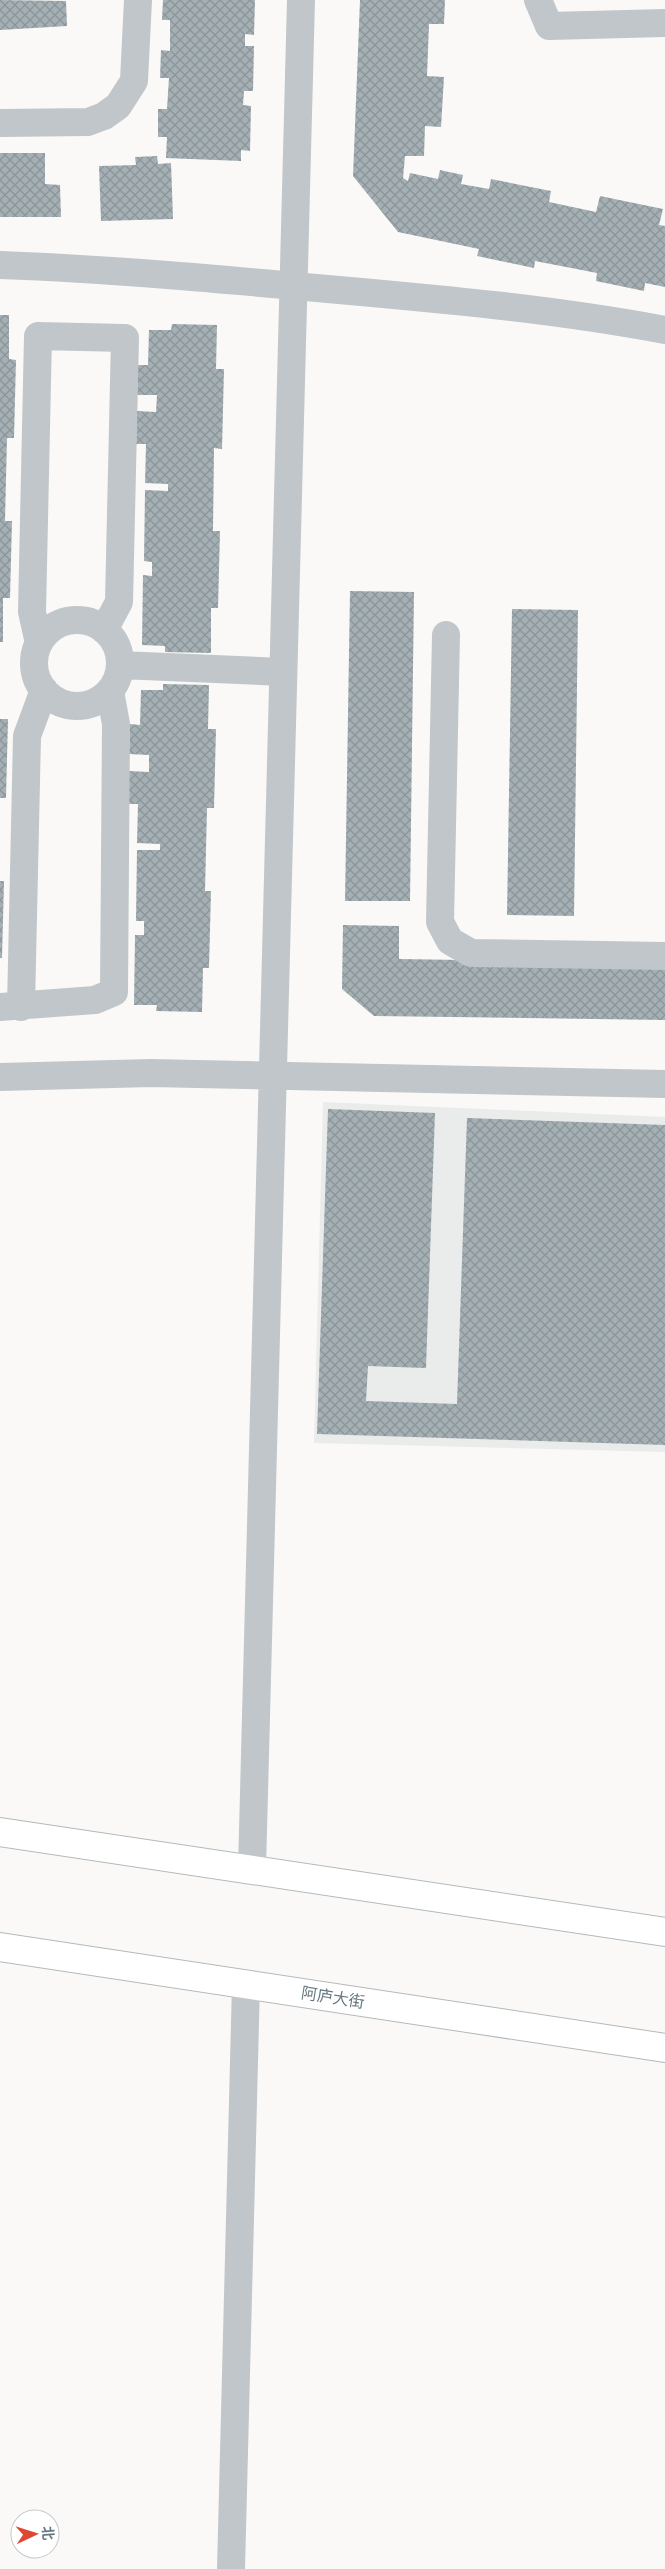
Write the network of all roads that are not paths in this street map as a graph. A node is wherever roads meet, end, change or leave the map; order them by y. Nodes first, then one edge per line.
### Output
1 (138, 0) edge
2 (301, 0) edge
3 (538, 0) edge
4 (665, 23) edge
5 (0, 123) edge
6 (0, 265) edge
7 (294, 286) junction
8 (665, 330) edge
9 (104, 630) junction
10 (446, 635) dead end
11 (39, 643) junction
12 (120, 665) junction
13 (283, 672) junction
14 (44, 690) junction
15 (110, 691) junction
16 (665, 956) edge
17 (10, 1007) edge
18 (272, 1075) junction
19 (0, 1077) edge
20 (665, 1084) edge
21 (0, 1832) edge
22 (252, 1869) junction
23 (665, 1932) edge
24 (0, 1946) edge
25 (246, 1984) junction
26 (665, 2048) edge
27 (232, 2569) edge

1 - 5 street
2 - 7 street
3 - 4 street
6 - 7 street
7 - 8 street
7 - 13 street
9 - 11 street
9 - 11 street
9 - 12 street
10 - 16 street
11 - 14 street
12 - 13 street
12 - 15 street
13 - 18 street
14 - 15 street
14 - 17 street
15 - 17 street
18 - 19 street
18 - 20 street
18 - 22 street
21 - 22 highway
22 - 23 highway
24 - 25 highway, 阿庐大街
25 - 26 highway, 阿庐大街
25 - 27 street

